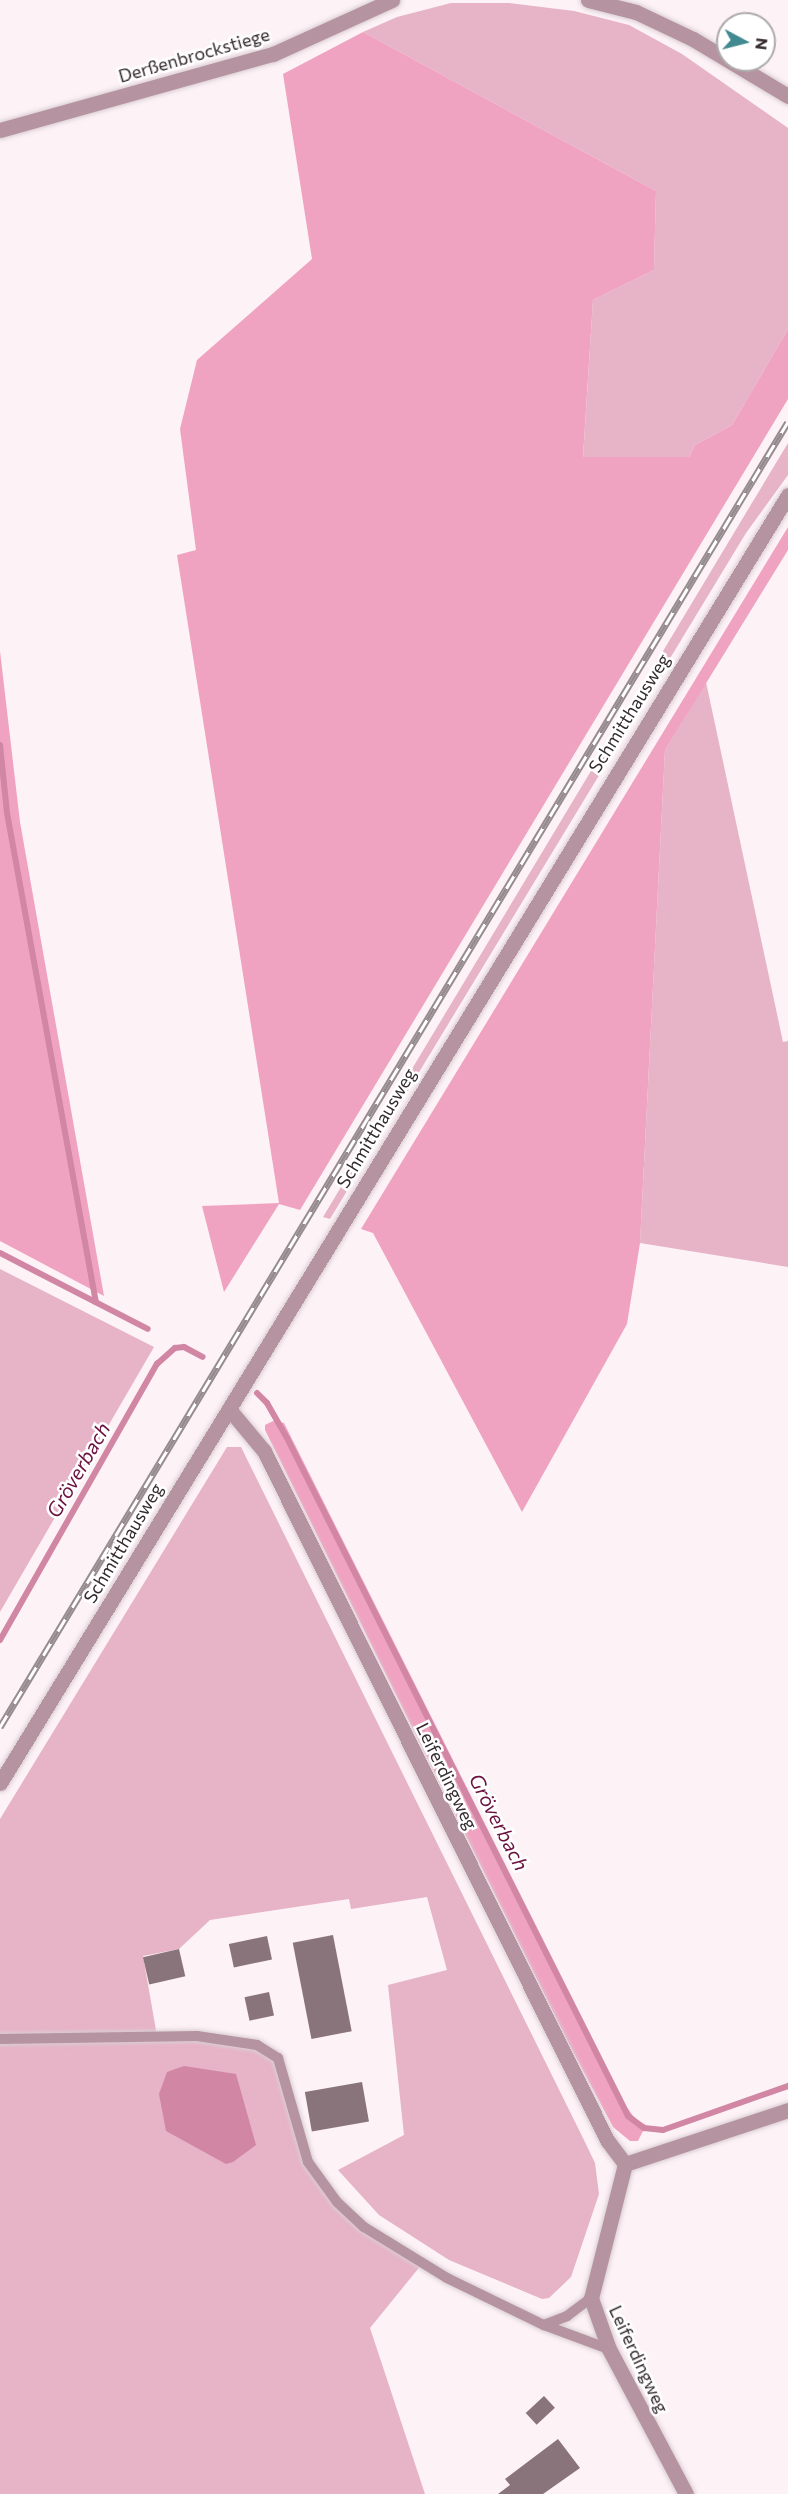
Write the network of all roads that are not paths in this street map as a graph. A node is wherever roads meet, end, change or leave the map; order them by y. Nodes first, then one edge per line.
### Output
1 (392, 0) edge
2 (588, 0) edge
3 (788, 96) edge
4 (0, 130) edge
5 (788, 495) edge
6 (230, 1409) junction
7 (0, 1783) edge
8 (0, 2038) edge
9 (788, 2110) edge
10 (625, 2164) junction
11 (591, 2298) junction
12 (544, 2325) junction
13 (609, 2349) junction
14 (686, 2494) edge

1 - 4 street, Derßenbrockstiege
2 - 3 street
5 - 6 street, Schmitthausweg
6 - 7 street, Schmitthausweg
6 - 10 street, Leiferdingweg
8 - 12 lane
9 - 10 street
10 - 11 street, Leiferdingweg
11 - 12 lane
11 - 13 street, Leiferdingweg
12 - 13 lane
13 - 14 street, Leiferdingweg

